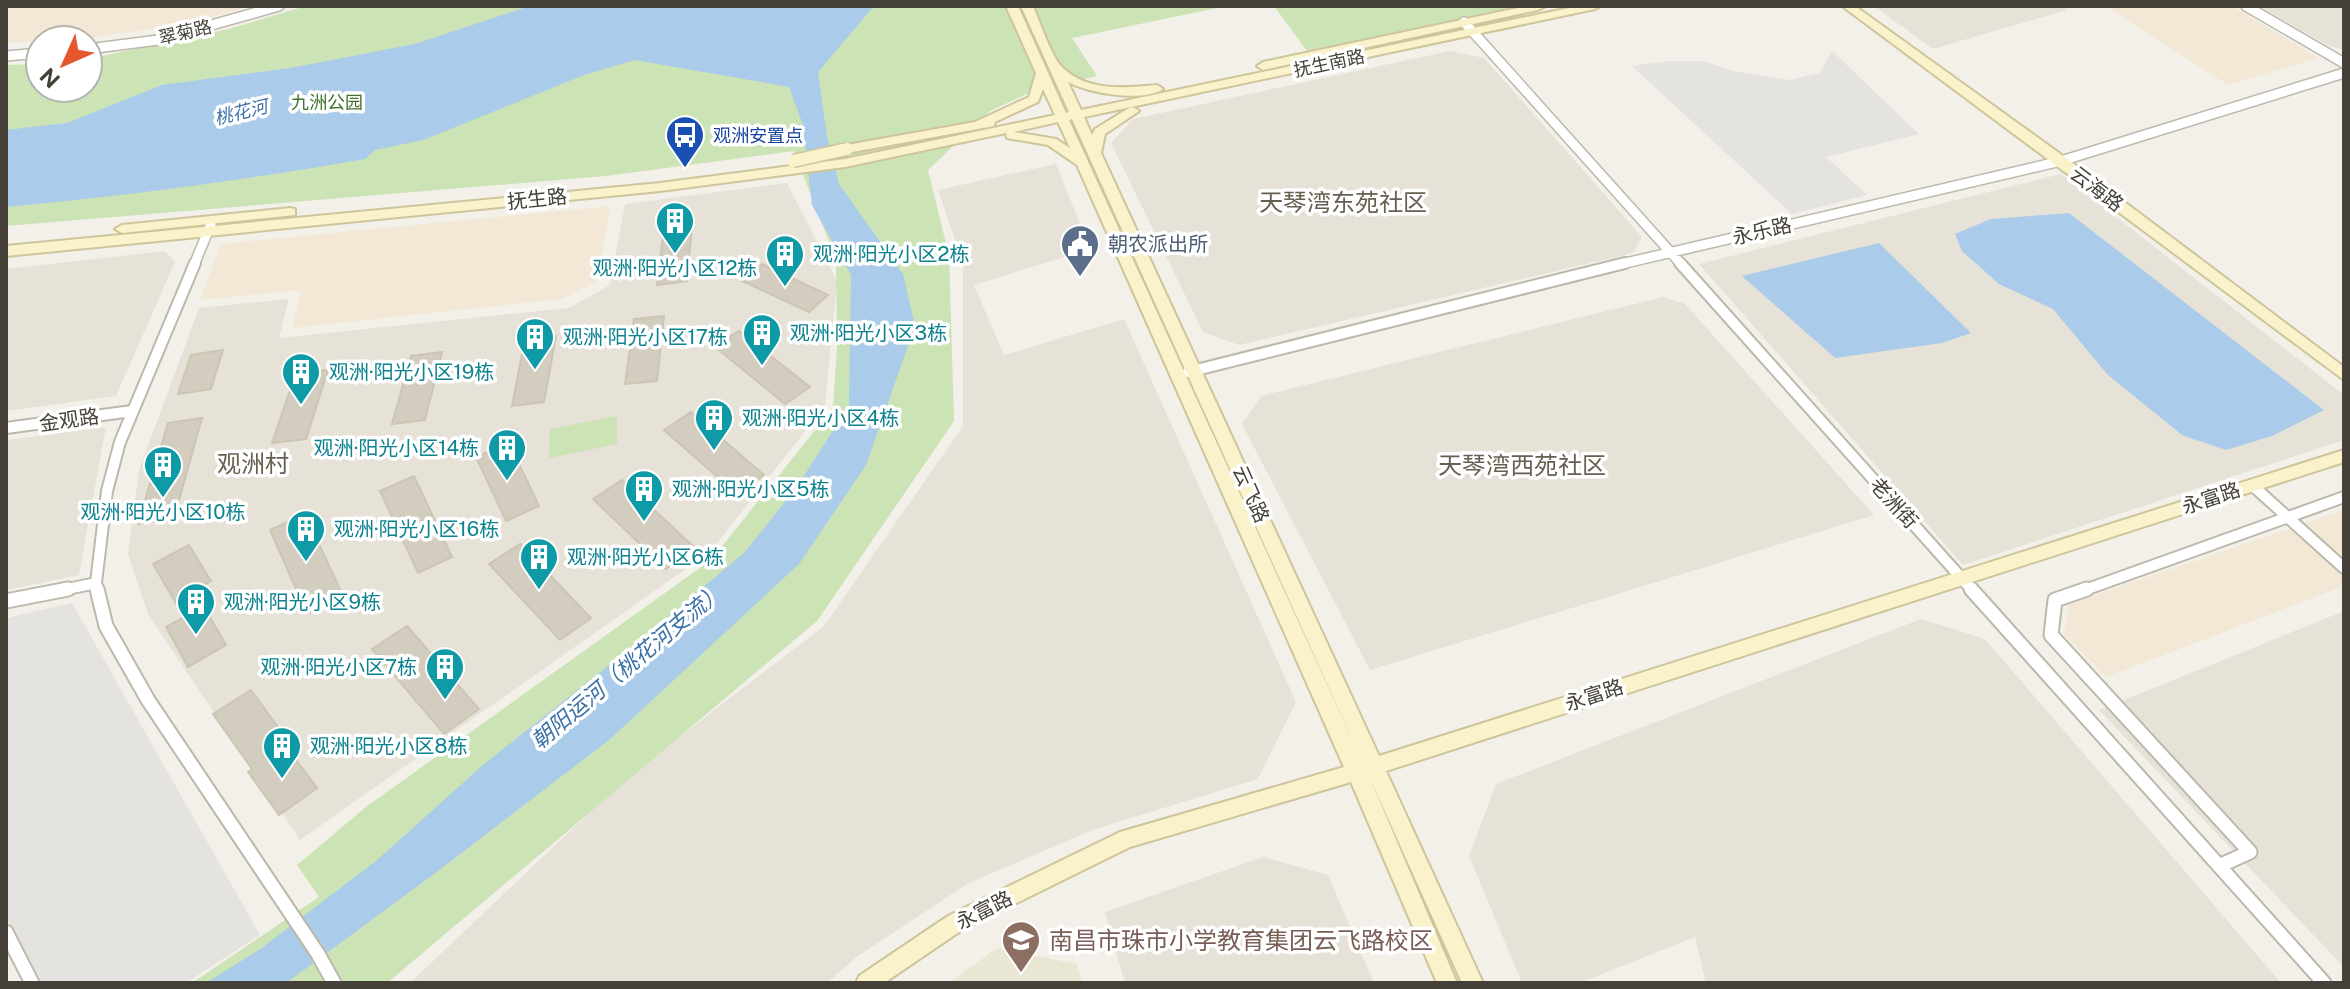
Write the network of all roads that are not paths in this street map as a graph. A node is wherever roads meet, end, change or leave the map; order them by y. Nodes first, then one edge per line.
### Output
1 (279, 6) edge
2 (1012, 6) edge
3 (1027, 6) edge
4 (1543, 6) edge
5 (1595, 6) edge
6 (1848, 6) edge
7 (2246, 6) edge
8 (1464, 22) junction
9 (1475, 33) junction
10 (104, 47) edge
11 (2344, 63) edge
12 (1049, 70) junction
13 (2344, 73) edge
14 (1159, 94) junction
15 (1068, 113) junction
16 (979, 131) junction
17 (1089, 158) junction
18 (2061, 161) junction
19 (210, 226) junction
20 (6, 240) edge
21 (6, 251) edge
22 (1671, 252) junction
23 (1195, 370) junction
24 (1176, 375) junction
25 (2344, 375) edge
26 (132, 411) junction
27 (6, 428) edge
28 (2344, 456) edge
29 (2252, 485) junction
30 (2344, 497) edge
31 (2287, 517) junction
32 (2344, 568) edge
33 (1960, 577) junction
34 (96, 583) junction
35 (6, 601) edge
36 (1365, 769) junction
37 (2219, 866) junction
38 (6, 932) edge
39 (32, 983) edge
40 (334, 983) edge
41 (866, 983) edge
42 (1447, 983) edge
43 (1473, 983) edge
44 (2324, 983) edge

1 - 10 street, 翠菊路
2 - 12 main road, 云飞路
3 - 12 main road, 云飞路
4 - 8 main road, 抚生南路
5 - 9 main road, 抚生南路
6 - 18 main road, 云海路
7 - 11 street
8 - 9 street, 老洲街
8 - 14 main road, 抚生南路
9 - 14 main road, 抚生南路
9 - 22 street, 老洲街
12 - 14 main road
12 - 15 main road, 云飞路
12 - 16 main road
13 - 18 street, 永乐路
14 - 15 main road, 抚生南路
14 - 17 main road
15 - 16 main road, 抚生路
15 - 17 main road, 云飞路
16 - 17 main road
16 - 19 main road, 抚生路
17 - 23 main road, 云飞路
17 - 24 main road, 云飞路
18 - 22 street, 永乐路
18 - 25 main road, 云海路
19 - 20 main road, 抚生路
19 - 21 main road, 抚生路
19 - 26 street
22 - 23 street, 永乐路
22 - 33 street, 老洲街
23 - 24 street, 永乐路
23 - 36 main road, 云飞路
24 - 36 main road, 云飞路
26 - 27 street, 金观路
26 - 34 street
28 - 29 main road, 永富路
29 - 31 street
29 - 33 main road, 永富路
30 - 31 street
31 - 32 street
31 - 37 street
33 - 36 main road, 永富路
33 - 37 street, 老洲街
34 - 35 street
34 - 40 street
36 - 41 main road, 永富路
36 - 42 main road, 云飞路
36 - 43 main road, 云飞路
37 - 44 street, 老洲街
38 - 39 street

